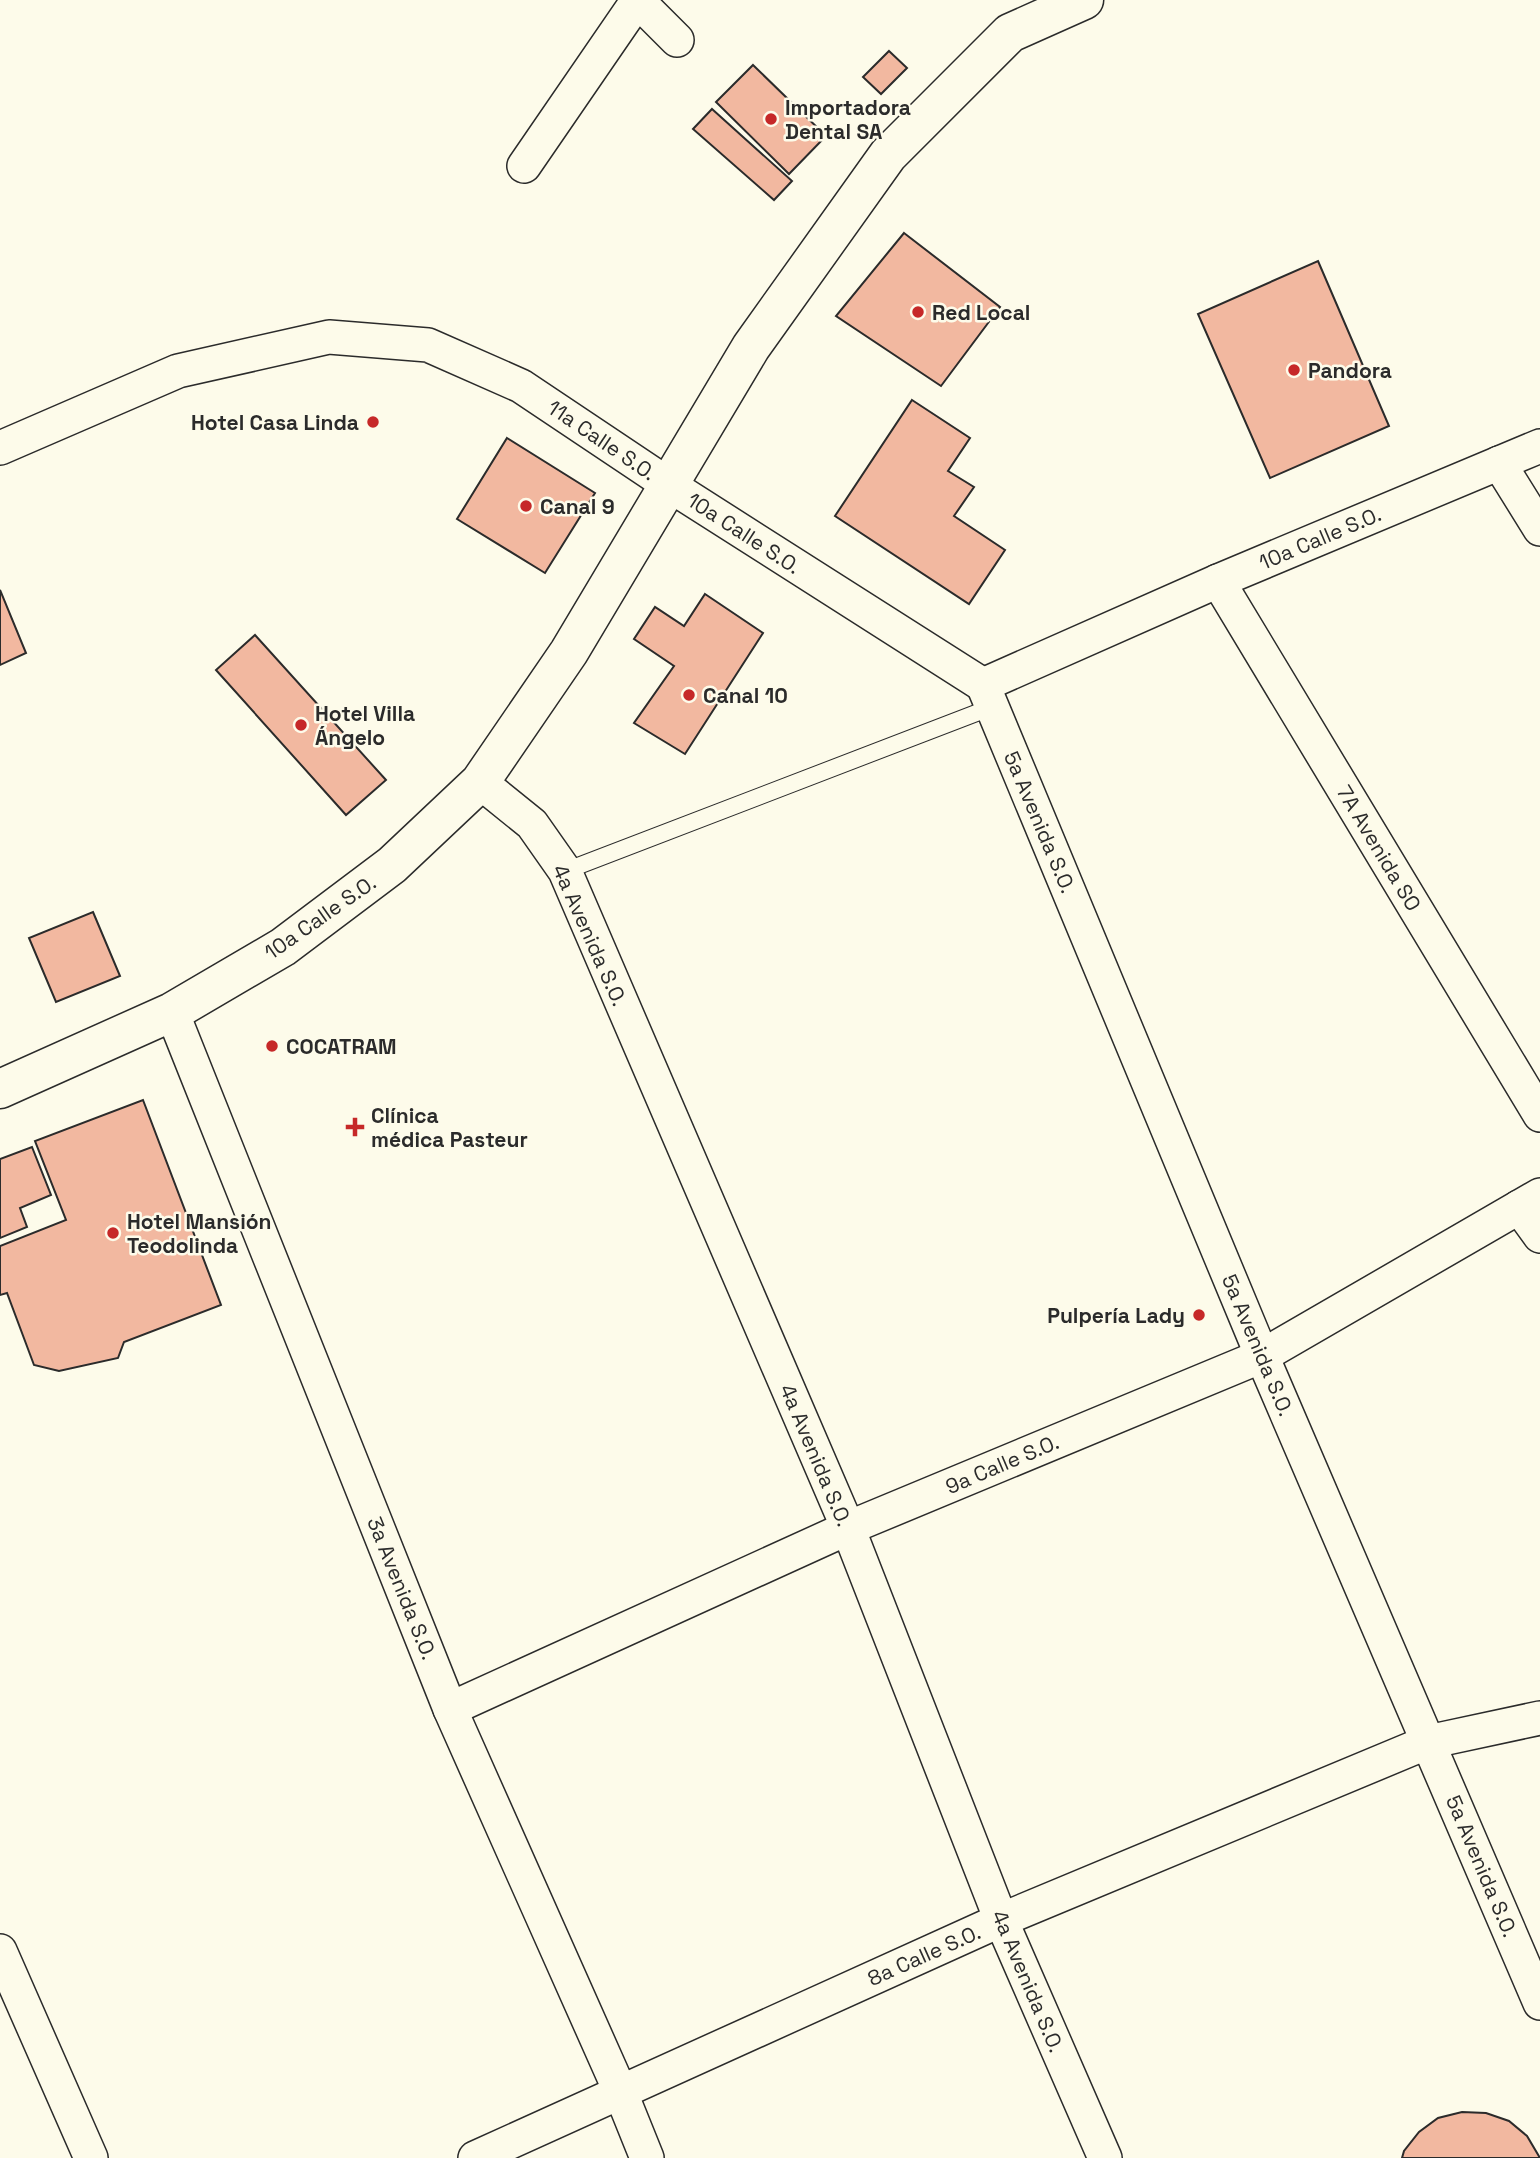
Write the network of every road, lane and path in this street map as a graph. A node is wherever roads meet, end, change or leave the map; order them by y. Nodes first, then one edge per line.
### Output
1 (637, 0) edge
2 (1084, 0) edge
3 (677, 40) dead end
4 (524, 166) dead end
5 (1540, 446) edge
6 (0, 448) edge
7 (1499, 463) junction
8 (669, 485) junction
9 (1540, 529) edge
10 (1218, 581) junction
11 (988, 696) junction
12 (480, 782) junction
13 (565, 871) junction
14 (172, 1012) junction
15 (0, 1089) edge
16 (1540, 1115) edge
17 (1529, 1201) edge
18 (1540, 1236) edge
19 (1262, 1356) junction
20 (848, 1528) junction
21 (450, 1709) junction
22 (1540, 1718) edge
23 (1428, 1742) junction
24 (1001, 1920) junction
25 (0, 1951) edge
26 (1540, 2003) edge
27 (620, 2091) junction
28 (91, 2158) edge
29 (475, 2158) edge
30 (647, 2158) edge
31 (1105, 2158) edge

1 - 3 street
1 - 4 street
2 - 8 street, 11a Calle S.O.
5 - 7 street, 10a Calle S.O.
6 - 8 street, 11a Calle S.O.
7 - 9 street
7 - 10 street, 10a Calle S.O.
8 - 11 street, 10a Calle S.O.
8 - 12 street, 10a Calle S.O.
10 - 11 street, 10a Calle S.O.
10 - 16 street, 7A Avenida SO
11 - 13 lane
11 - 19 street, 5a Avenida S.O.
12 - 13 street, 4a Avenida S.O.
12 - 14 street, 10a Calle S.O.
13 - 20 street, 4a Avenida S.O.
14 - 15 street, 10a Calle S.O.
14 - 21 street, 3a Avenida S.O.
17 - 18 street
17 - 19 street, 9a Calle S.O.
19 - 20 street, 9a Calle S.O.
19 - 23 street, 5a Avenida S.O.
20 - 21 street, 9a Calle S.O.
20 - 24 street, 4a Avenida S.O.
21 - 27 street, 3a Avenida S.O.
22 - 23 street, 8a Calle S.O.
23 - 24 street, 8a Calle S.O.
23 - 26 street, 5a Avenida S.O.
24 - 27 street, 8a Calle S.O.
24 - 31 street, 4a Avenida S.O.
25 - 28 street
27 - 29 street, 8a Calle S.O.
27 - 30 street, 3a Avenida S.O.

